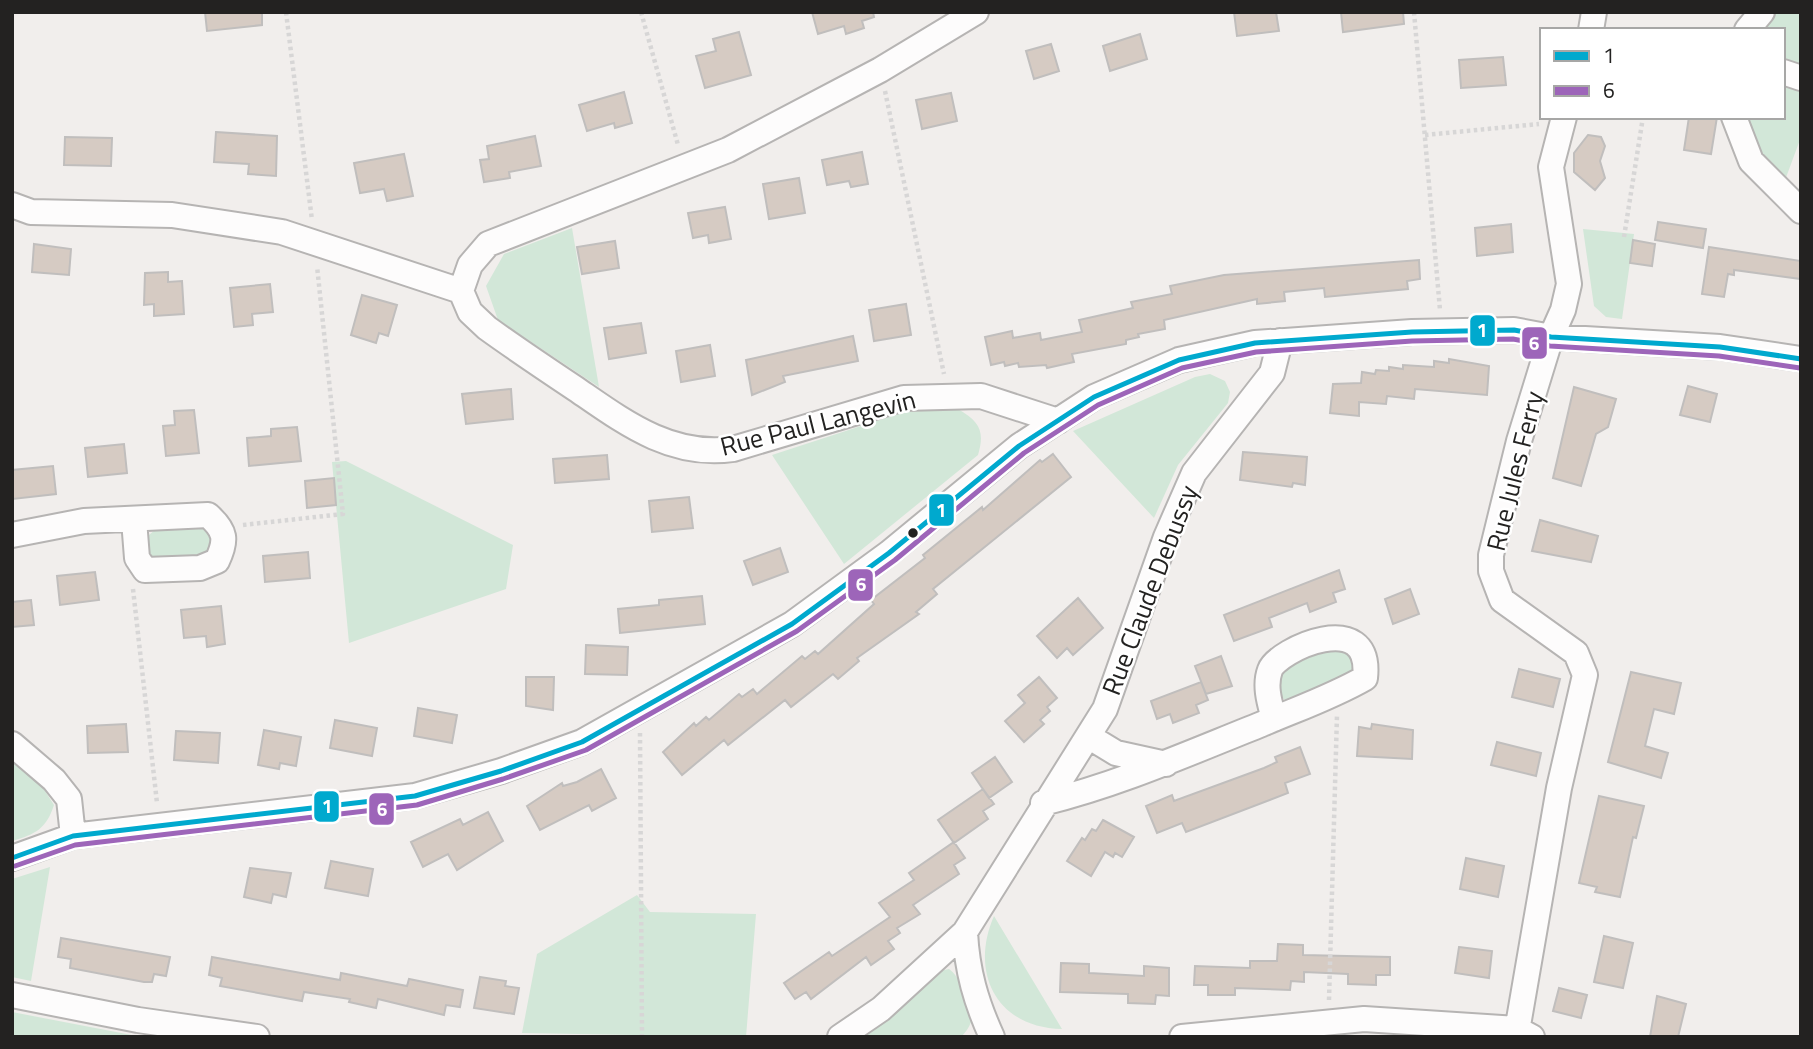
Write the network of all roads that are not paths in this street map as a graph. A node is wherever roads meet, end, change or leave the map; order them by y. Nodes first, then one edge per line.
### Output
1 (976, 12) edge
2 (1762, 12) edge
3 (1749, 28) edge
4 (1735, 119) edge
5 (1564, 120) edge
6 (12, 205) edge
7 (1801, 211) edge
8 (461, 291) junction
9 (1551, 337) junction
10 (1280, 341) junction
11 (1801, 359) edge
12 (1058, 421) junction
13 (134, 520) junction
14 (12, 535) edge
15 (1274, 719) junction
16 (1088, 736) junction
17 (12, 744) edge
18 (1166, 765) junction
19 (1044, 803) junction
20 (73, 836) junction
21 (12, 858) edge
22 (965, 932) junction
23 (12, 995) edge
24 (1522, 1034) edge
25 (257, 1037) edge
26 (840, 1037) edge
27 (992, 1037) edge
28 (1182, 1037) edge

1 - 8 street
2 - 3 street
4 - 7 street
5 - 9 street, Rue Jules Ferry
6 - 8 street
8 - 12 street, Rue Paul Langevin
9 - 10 street
9 - 11 street
9 - 24 street, Rue Jules Ferry
10 - 12 street
10 - 16 street, Rue Claude Debussy
12 - 20 street
13 - 13 street
13 - 14 street
15 - 15 street
15 - 18 street
16 - 18 street
16 - 19 street, Rue Claude Debussy
17 - 20 street
18 - 19 street
19 - 22 street, Rue Claude Debussy
20 - 21 street
22 - 26 street, Rue Claude Debussy
22 - 27 street
23 - 25 street
24 - 28 street

